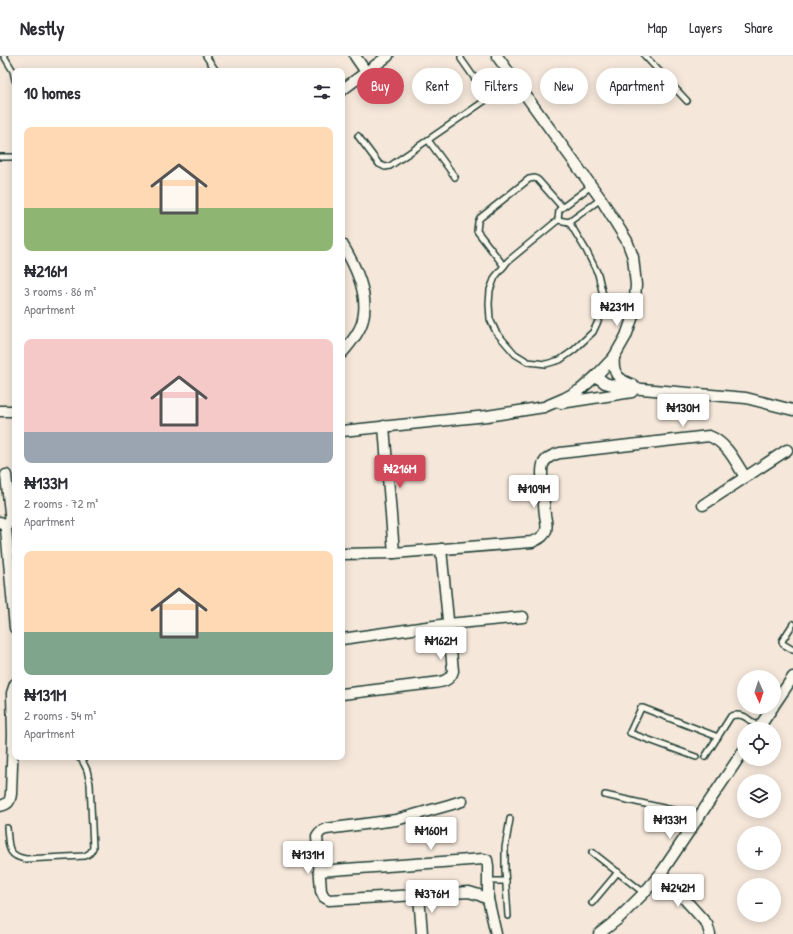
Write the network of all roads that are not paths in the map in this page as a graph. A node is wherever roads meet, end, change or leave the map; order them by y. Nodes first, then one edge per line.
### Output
1 (4, 56) edge
2 (206, 56) edge
3 (355, 56) edge
4 (388, 56) edge
5 (461, 56) edge
6 (497, 56) edge
7 (645, 56) edge
8 (214, 68) edge
9 (363, 68) edge
10 (372, 68) edge
11 (12, 69) edge
12 (357, 79) edge
13 (345, 88) edge
14 (687, 101) dead end
15 (358, 136) dead end
16 (428, 140) junction
17 (0, 157) edge
18 (12, 157) edge
19 (455, 177) dead end
20 (591, 186) junction
21 (601, 198) junction
22 (562, 207) junction
23 (558, 220) junction
24 (569, 222) junction
25 (345, 249) edge
26 (504, 266) junction
27 (345, 349) edge
28 (614, 357) junction
29 (596, 376) junction
30 (645, 390) junction
31 (544, 407) junction
32 (793, 410) edge
33 (0, 411) edge
34 (12, 411) edge
35 (384, 426) junction
36 (345, 431) edge
37 (787, 450) dead end
38 (7, 475) edge
39 (745, 477) junction
40 (703, 505) dead end
41 (8, 522) edge
42 (441, 549) junction
43 (394, 553) junction
44 (345, 554) edge
45 (12, 587) edge
46 (523, 617) dead end
47 (448, 624) junction
48 (793, 624) edge
49 (345, 639) edge
50 (793, 650) edge
51 (793, 677) edge
52 (345, 694) edge
53 (781, 694) edge
54 (750, 722) edge
55 (718, 737) junction
56 (696, 757) dead end
57 (706, 757) dead end
58 (13, 760) edge
59 (82, 760) edge
60 (737, 760) edge
61 (605, 795) dead end
62 (462, 801) dead end
63 (0, 806) edge
64 (699, 816) junction
65 (510, 819) dead end
66 (7, 828) dead end
67 (592, 852) dead end
68 (319, 871) junction
69 (618, 872) junction
70 (661, 873) junction
71 (488, 881) junction
72 (506, 881) junction
73 (644, 893) junction
74 (419, 895) junction
75 (488, 899) junction
76 (592, 903) dead end
77 (508, 916) dead end
78 (422, 934) edge
79 (496, 934) edge
80 (599, 934) edge
81 (710, 934) edge

1 - 11 lane
2 - 8 lane
3 - 9 street
4 - 10 street
5 - 16 lane
6 - 20 street
7 - 14 lane
12 - 13 street
15 - 16 lane
16 - 19 lane
17 - 18 lane
20 - 21 street
20 - 22 lane
21 - 24 lane
21 - 28 street
22 - 23 lane
22 - 26 lane
23 - 24 lane
23 - 26 lane
24 - 26 lane
25 - 27 street
28 - 29 street
28 - 30 street
29 - 30 street
29 - 31 street
30 - 31 street
30 - 32 street
31 - 35 street
33 - 34 street
35 - 36 street
35 - 43 street
37 - 39 street
38 - 41 street
39 - 40 street
39 - 42 street
41 - 45 street
42 - 43 street
42 - 47 street
43 - 44 street
46 - 47 street
47 - 49 street
47 - 52 street
48 - 50 lane
51 - 53 street
54 - 55 lane
55 - 56 lane
55 - 57 lane
58 - 63 street
59 - 66 lane
60 - 64 street
61 - 64 lane
62 - 68 street
64 - 70 street
65 - 72 lane
67 - 69 lane
68 - 71 street
68 - 74 street
69 - 73 lane
69 - 76 lane
70 - 73 street
70 - 81 street
71 - 72 lane
71 - 75 street
72 - 77 lane
73 - 80 street
74 - 75 street
74 - 78 street
75 - 79 street

